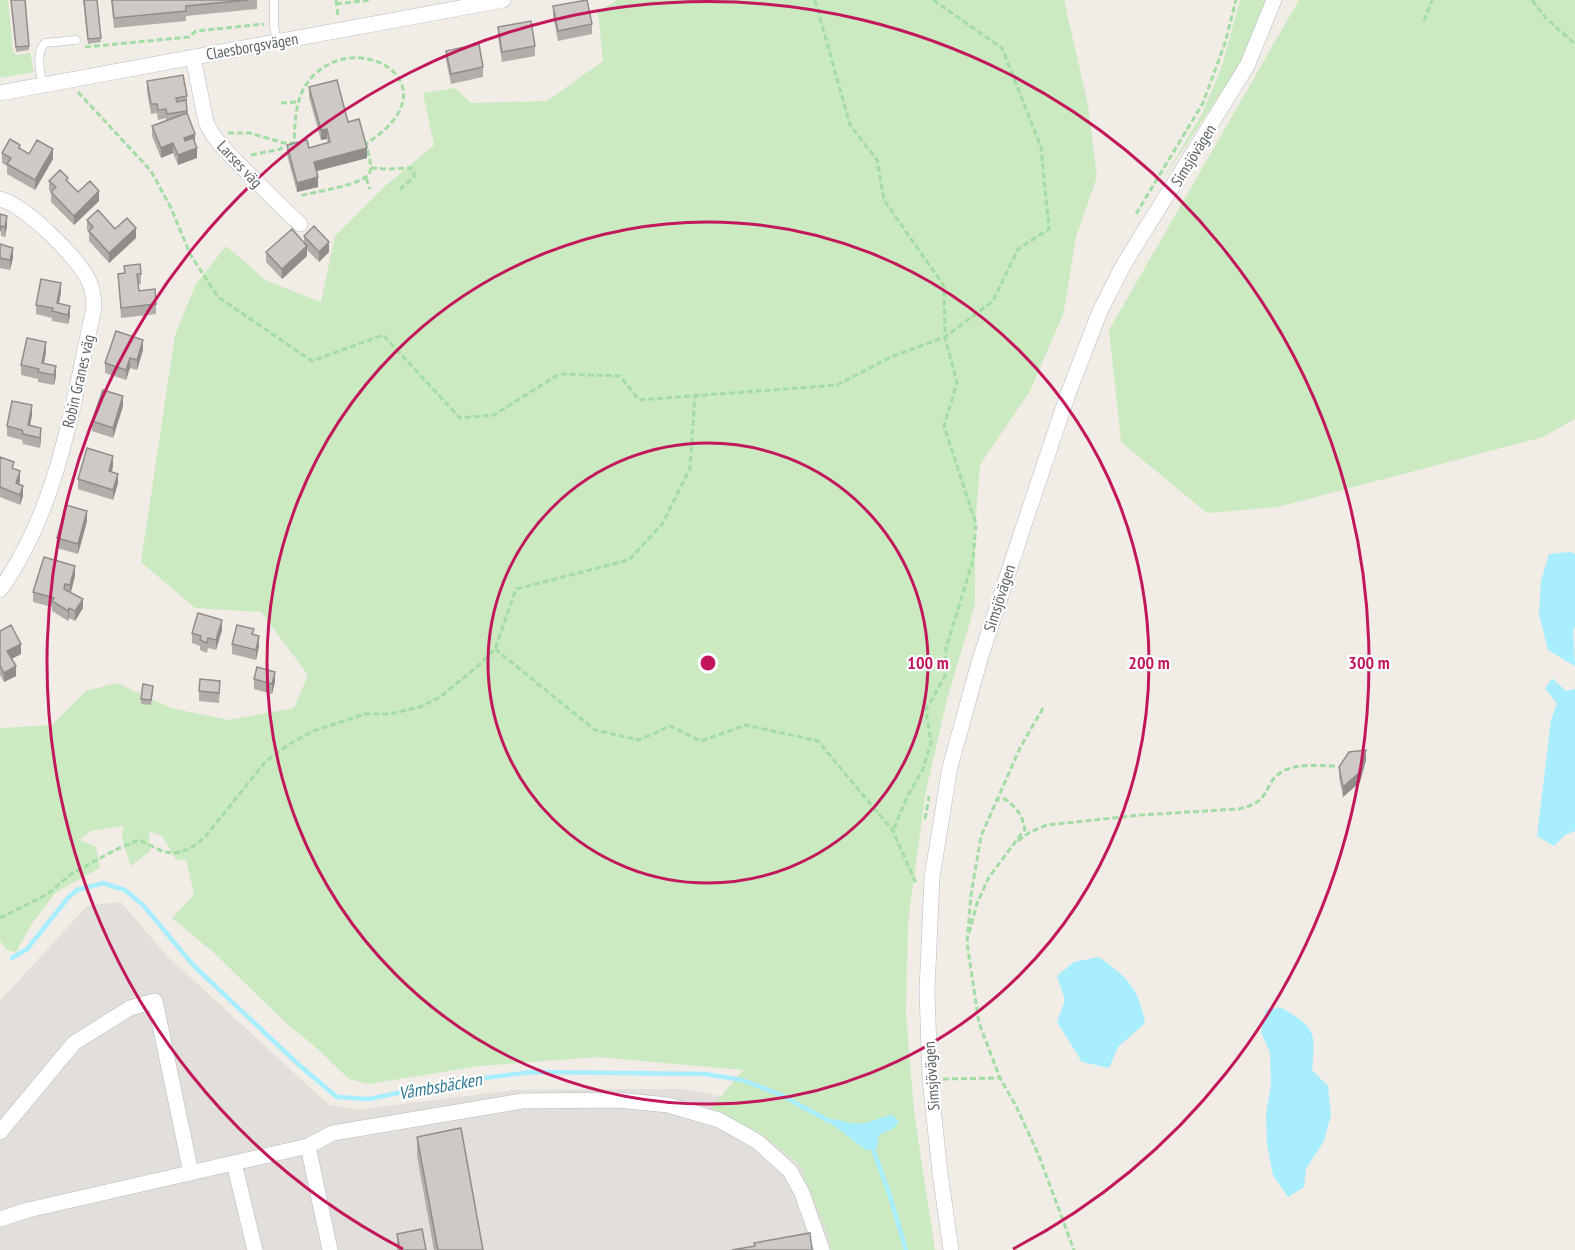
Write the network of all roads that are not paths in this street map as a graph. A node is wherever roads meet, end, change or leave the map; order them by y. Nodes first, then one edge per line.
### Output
1 (274, 0) edge
2 (504, 0) edge
3 (1274, 0) edge
4 (276, 34) junction
5 (75, 40) road end
6 (193, 57) junction
7 (42, 85) junction
8 (0, 93) edge
9 (0, 199) edge
10 (300, 224) dead end
11 (0, 590) edge
12 (0, 1132) edge
13 (308, 1146) junction
14 (234, 1163) junction
15 (191, 1173) junction
16 (0, 1219) edge
17 (255, 1250) edge
18 (330, 1250) edge
19 (822, 1250) edge
20 (951, 1250) edge

1 - 4 lane
2 - 4 street, Claesborgsvägen
3 - 20 street, Simsjövägen
4 - 6 street, Claesborgsvägen
5 - 7 lane
6 - 7 street, Claesborgsvägen
6 - 10 street, Larses väg
7 - 8 street, Claesborgsvägen
9 - 11 street, Robin Granes väg
12 - 15 street
13 - 14 street
13 - 18 street
13 - 19 street
14 - 15 street
14 - 17 street
15 - 16 street

